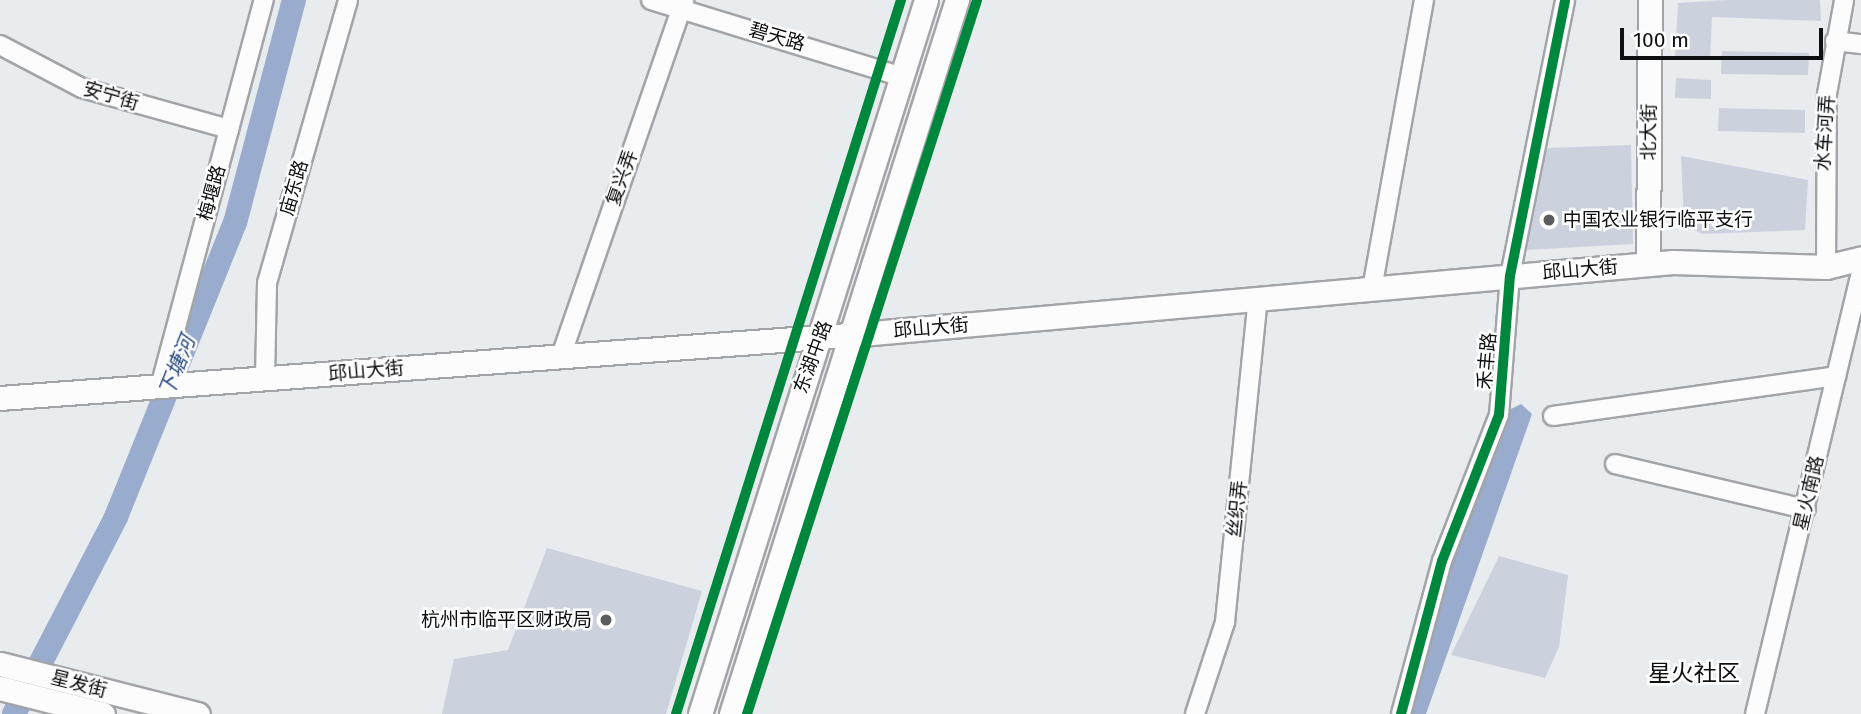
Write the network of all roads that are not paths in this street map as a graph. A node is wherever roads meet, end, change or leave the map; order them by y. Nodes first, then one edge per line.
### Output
1 (264, 0) edge
2 (348, 0) edge
3 (650, 0) edge
4 (926, 0) edge
5 (957, 0) edge
6 (1423, 0) edge
7 (1565, 0) edge
8 (1650, 0) edge
9 (1844, 0) edge
10 (682, 4) edge
11 (1835, 41) junction
12 (1861, 44) edge
13 (0, 45) edge
14 (903, 77) junction
15 (229, 129) junction
16 (1861, 258) edge
17 (1648, 264) junction
18 (1826, 267) junction
19 (1861, 271) edge
20 (1510, 276) junction
21 (1372, 289) junction
22 (1258, 299) junction
23 (864, 334) junction
24 (821, 335) junction
25 (561, 356) junction
26 (1836, 376) junction
27 (265, 379) junction
28 (160, 387) junction
29 (0, 398) edge
30 (1553, 416) dead end
31 (1615, 464) dead end
32 (1805, 509) junction
33 (0, 664) edge
34 (0, 688) edge
35 (44, 707) edge
36 (103, 714) edge
37 (198, 714) edge
38 (700, 714) edge
39 (731, 714) edge
40 (1195, 714) edge
41 (1401, 714) edge
42 (1755, 714) edge

1 - 15 street, 梅堰路
2 - 27 street, 庙东路
3 - 10 street, 碧天路
4 - 14 main road, 东湖中路
5 - 23 main road, 东湖中路
6 - 21 street
7 - 20 street, 禾丰路
8 - 17 main road, 北大街
9 - 11 street, 水车河弄
10 - 14 street, 碧天路
10 - 25 street, 复兴弄
11 - 12 street
11 - 18 street, 水车河弄
13 - 15 street, 安宁街
14 - 24 main road, 东湖中路
15 - 28 street, 梅堰路
16 - 18 main road, 邱山大街
17 - 18 main road, 邱山大街
17 - 20 main road, 邱山大街
19 - 26 street, 星火南路
20 - 21 main road, 邱山大街
20 - 41 street, 禾丰路
21 - 22 main road, 邱山大街
22 - 23 main road, 邱山大街
22 - 40 street, 丝织弄
23 - 24 main road, 邱山大街
23 - 39 main road, 东湖中路
24 - 25 main road, 邱山大街
24 - 38 main road, 东湖中路
25 - 27 main road, 邱山大街
26 - 30 street
26 - 32 street, 星火南路
27 - 28 main road, 邱山大街
28 - 29 main road, 邱山大街
31 - 32 street
32 - 42 street, 星火南路
33 - 37 main road, 星发街
34 - 35 main road
35 - 36 main road

